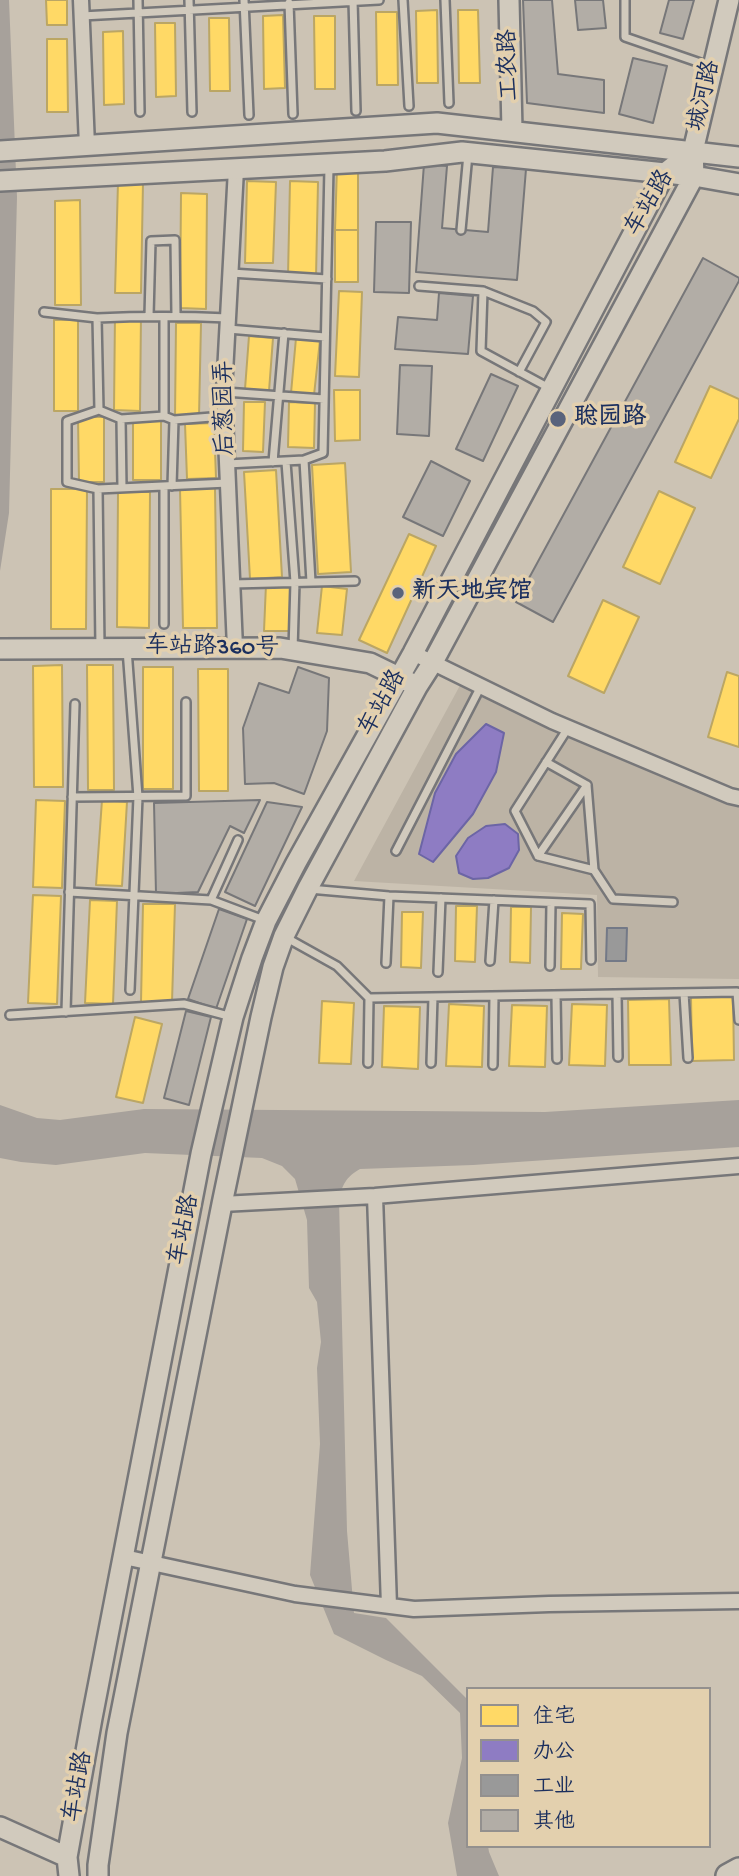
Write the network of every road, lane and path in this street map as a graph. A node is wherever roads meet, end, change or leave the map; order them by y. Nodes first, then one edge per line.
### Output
1 (81, 0) edge
2 (138, 0) edge
3 (189, 0) edge
4 (379, 0) edge
5 (403, 0) edge
6 (445, 0) edge
7 (509, 0) edge
8 (625, 0) edge
9 (729, 0) edge
10 (353, 1) edge
11 (289, 2) edge
12 (244, 4) edge
13 (189, 10) junction
14 (139, 13) junction
15 (81, 16) junction
16 (713, 67) junction
17 (449, 103) dead end
18 (409, 106) dead end
19 (356, 111) dead end
20 (140, 112) dead end
21 (192, 112) dead end
22 (293, 114) dead end
23 (249, 115) dead end
24 (512, 131) junction
25 (87, 146) junction
26 (0, 151) edge
27 (693, 151) junction
28 (468, 153) junction
29 (739, 157) edge
30 (329, 164) junction
31 (236, 169) junction
32 (665, 173) junction
33 (694, 176) junction
34 (0, 181) edge
35 (739, 184) edge
36 (461, 230) dead end
37 (230, 273) junction
38 (327, 279) junction
39 (419, 286) dead end
40 (483, 291) junction
41 (44, 312) dead end
42 (149, 316) junction
43 (176, 316) junction
44 (97, 318) junction
45 (164, 318) junction
46 (228, 323) junction
47 (284, 333) junction
48 (326, 337) junction
49 (519, 372) junction
50 (551, 389) junction
51 (224, 392) junction
52 (278, 396) junction
53 (324, 400) junction
54 (99, 410) junction
55 (164, 416) junction
56 (225, 416) junction
57 (121, 419) junction
58 (174, 420) junction
59 (304, 460) junction
60 (286, 461) junction
61 (273, 462) junction
62 (227, 464) junction
63 (228, 483) junction
64 (168, 486) junction
65 (122, 488) junction
66 (98, 489) junction
67 (355, 581) dead end
68 (295, 582) junction
69 (311, 582) junction
70 (232, 584) junction
71 (164, 624) dead end
72 (100, 648) junction
73 (127, 648) junction
74 (235, 648) junction
75 (0, 649) edge
76 (293, 650) junction
77 (413, 653) junction
78 (433, 663) junction
79 (399, 676) junction
80 (481, 686) junction
81 (417, 687) junction
82 (186, 702) dead end
83 (75, 704) dead end
84 (568, 728) junction
85 (546, 762) junction
86 (587, 785) junction
87 (72, 797) junction
88 (138, 797) junction
89 (739, 797) edge
90 (238, 840) dead end
91 (396, 851) dead end
92 (538, 856) junction
93 (594, 870) junction
94 (308, 888) junction
95 (69, 892) junction
96 (134, 896) junction
97 (389, 896) junction
98 (441, 898) junction
99 (211, 900) junction
100 (494, 900) junction
101 (673, 902) dead end
102 (551, 903) junction
103 (266, 921) junction
104 (284, 936) junction
105 (591, 960) dead end
106 (490, 961) dead end
107 (386, 963) dead end
108 (550, 965) dead end
109 (438, 972) dead end
110 (130, 990) dead end
111 (684, 993) junction
112 (617, 994) junction
113 (556, 995) junction
114 (494, 996) junction
115 (433, 997) junction
116 (369, 998) junction
117 (66, 1012) junction
118 (10, 1015) dead end
119 (233, 1017) junction
120 (739, 1020) edge
121 (618, 1057) dead end
122 (688, 1058) dead end
123 (557, 1059) dead end
124 (368, 1063) dead end
125 (431, 1063) dead end
126 (494, 1065) dead end
127 (739, 1166) edge
128 (374, 1196) junction
129 (222, 1204) junction
130 (124, 1557) junction
131 (151, 1563) junction
132 (739, 1601) edge
133 (389, 1606) junction
134 (0, 1827) edge
135 (68, 1867) edge
136 (739, 1870) edge
137 (98, 1876) edge
138 (728, 1876) edge

1 - 15 street
2 - 14 lane
3 - 13 lane
4 - 10 lane
5 - 18 lane
6 - 17 lane
7 - 24 main road, 工农路
8 - 16 lane
9 - 16 main road, 城河路
10 - 11 lane
10 - 19 lane
11 - 12 lane
11 - 22 lane
12 - 13 lane
12 - 23 lane
13 - 14 lane
13 - 21 lane
14 - 15 lane
14 - 20 lane
15 - 25 street
16 - 27 main road, 城河路
24 - 25 main road
24 - 27 main road
25 - 26 main road
27 - 29 main road
27 - 32 main road, 车站路
27 - 33 main road, 车站路
28 - 30 main road
28 - 32 main road
28 - 36 lane
30 - 31 main road
30 - 38 lane
31 - 34 main road
31 - 37 street, 后葱园弄
32 - 33 main road
32 - 50 main road, 车站路
33 - 35 main road
33 - 78 main road, 车站路
37 - 38 lane
37 - 46 street, 后葱园弄
38 - 48 lane
39 - 40 lane
40 - 49 lane
40 - 49 lane
41 - 44 lane
42 - 43 lane
42 - 44 lane
42 - 45 lane
43 - 45 lane
43 - 46 lane
44 - 54 lane
45 - 55 lane
46 - 47 lane
46 - 51 street, 后葱园弄
47 - 48 lane
47 - 52 lane
48 - 53 lane
49 - 50 lane
50 - 77 main road, 车站路
51 - 52 lane
51 - 56 street, 后葱园弄
52 - 53 lane
52 - 61 lane
53 - 59 lane
54 - 57 lane
54 - 66 lane
55 - 57 lane
55 - 58 lane
56 - 58 lane
56 - 62 street, 后葱园弄
57 - 65 lane
58 - 64 lane
59 - 60 lane
59 - 69 lane
60 - 61 lane
60 - 68 lane
61 - 62 lane
62 - 63 street, 后葱园弄
63 - 64 lane
63 - 70 street, 后葱园弄
64 - 65 lane
64 - 71 lane
65 - 66 lane
66 - 72 lane
67 - 69 lane
68 - 69 lane
68 - 70 lane
68 - 76 lane
70 - 74 street, 后葱园弄
72 - 73 main road, 车站路360号
72 - 75 main road, 车站路360号
73 - 74 main road, 车站路360号
73 - 88 lane
74 - 76 main road, 车站路360号
76 - 79 main road, 车站路360号
77 - 78 street
77 - 79 main road, 车站路
78 - 80 street
78 - 81 main road, 车站路
79 - 81 main road, 车站路360号
79 - 103 main road, 车站路
80 - 84 street
80 - 91 lane
81 - 94 main road, 车站路
82 - 88 lane
83 - 87 lane
84 - 85 lane
84 - 89 street
85 - 86 lane
85 - 92 lane
86 - 92 lane
86 - 93 lane
87 - 88 lane
87 - 95 lane
88 - 96 lane
90 - 99 lane
92 - 93 lane
93 - 101 lane
94 - 97 lane
94 - 104 main road, 车站路
95 - 96 lane
95 - 117 lane
96 - 99 lane
96 - 110 lane
97 - 98 lane
97 - 107 lane
98 - 100 lane
98 - 109 lane
99 - 103 lane
100 - 102 lane
100 - 106 lane
102 - 105 lane
102 - 108 lane
103 - 119 main road, 车站路
104 - 116 lane
104 - 129 main road, 车站路
111 - 112 lane
111 - 120 lane
111 - 122 lane
112 - 113 lane
112 - 121 lane
113 - 114 lane
113 - 123 lane
114 - 115 lane
114 - 126 lane
115 - 116 lane
115 - 125 lane
116 - 124 lane
117 - 118 lane
117 - 119 lane
119 - 130 main road, 车站路
127 - 128 street
128 - 129 street
128 - 133 street
129 - 131 main road, 车站路
130 - 131 street
130 - 135 main road, 车站路
131 - 133 street
131 - 137 main road, 车站路
132 - 133 street
134 - 135 main road
136 - 138 main road

